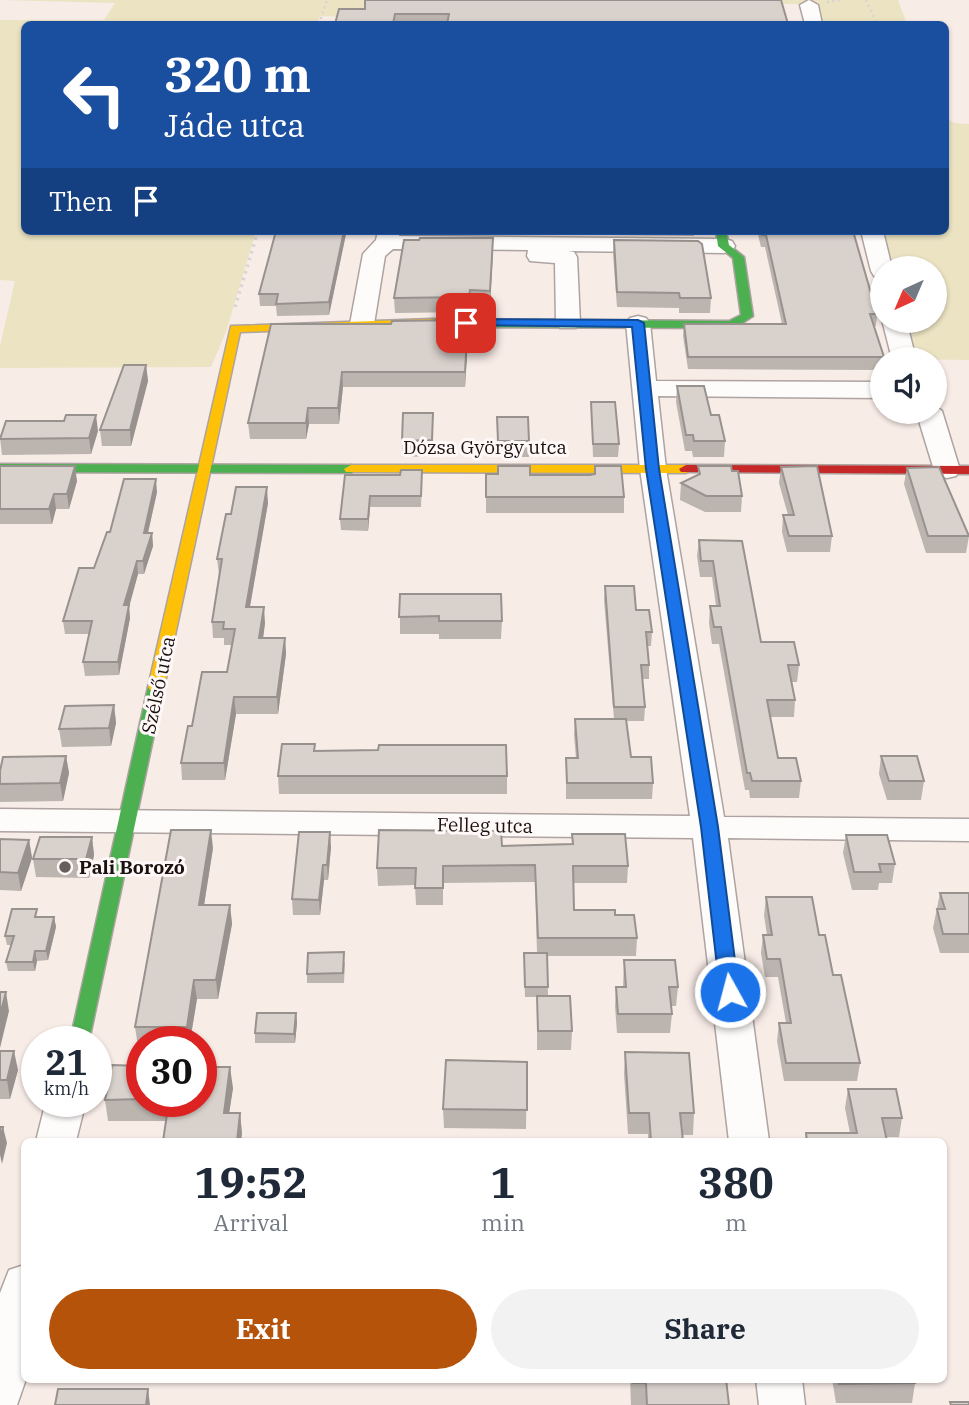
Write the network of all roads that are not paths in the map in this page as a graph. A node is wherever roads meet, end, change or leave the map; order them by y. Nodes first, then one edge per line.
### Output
1 (808, 5) dead end
2 (813, 21) edge
3 (873, 235) edge
4 (388, 237) edge
5 (723, 239) edge
6 (550, 240) edge
7 (878, 256) edge
8 (568, 323) junction
9 (638, 323) junction
10 (362, 324) junction
11 (644, 388) junction
12 (870, 390) edge
13 (935, 424) edge
14 (205, 467) junction
15 (0, 468) edge
16 (653, 469) junction
17 (958, 470) edge
18 (0, 820) edge
19 (128, 821) junction
20 (709, 827) junction
21 (969, 830) edge
22 (82, 1026) edge
23 (62, 1117) edge
24 (58, 1138) edge
25 (749, 1138) edge
26 (21, 1297) edge
27 (779, 1383) edge
28 (0, 1392) edge
29 (782, 1405) edge

1 - 2 street
3 - 7 street
4 - 6 street
4 - 10 street
5 - 6 street
5 - 9 street
6 - 8 street
8 - 9 street
8 - 10 street
9 - 11 street
10 - 14 street, Szélső utca
11 - 12 street
11 - 16 street
13 - 17 street
14 - 15 street, Dózsa György utca
14 - 16 street, Dózsa György utca
14 - 19 street, Szélső utca
16 - 17 street, Dózsa György utca
16 - 20 street
18 - 19 street, Felleg utca
19 - 20 street, Felleg utca
19 - 22 street, Szélső utca
20 - 21 street, Felleg utca
20 - 25 street
23 - 24 street
26 - 28 street
27 - 29 street

